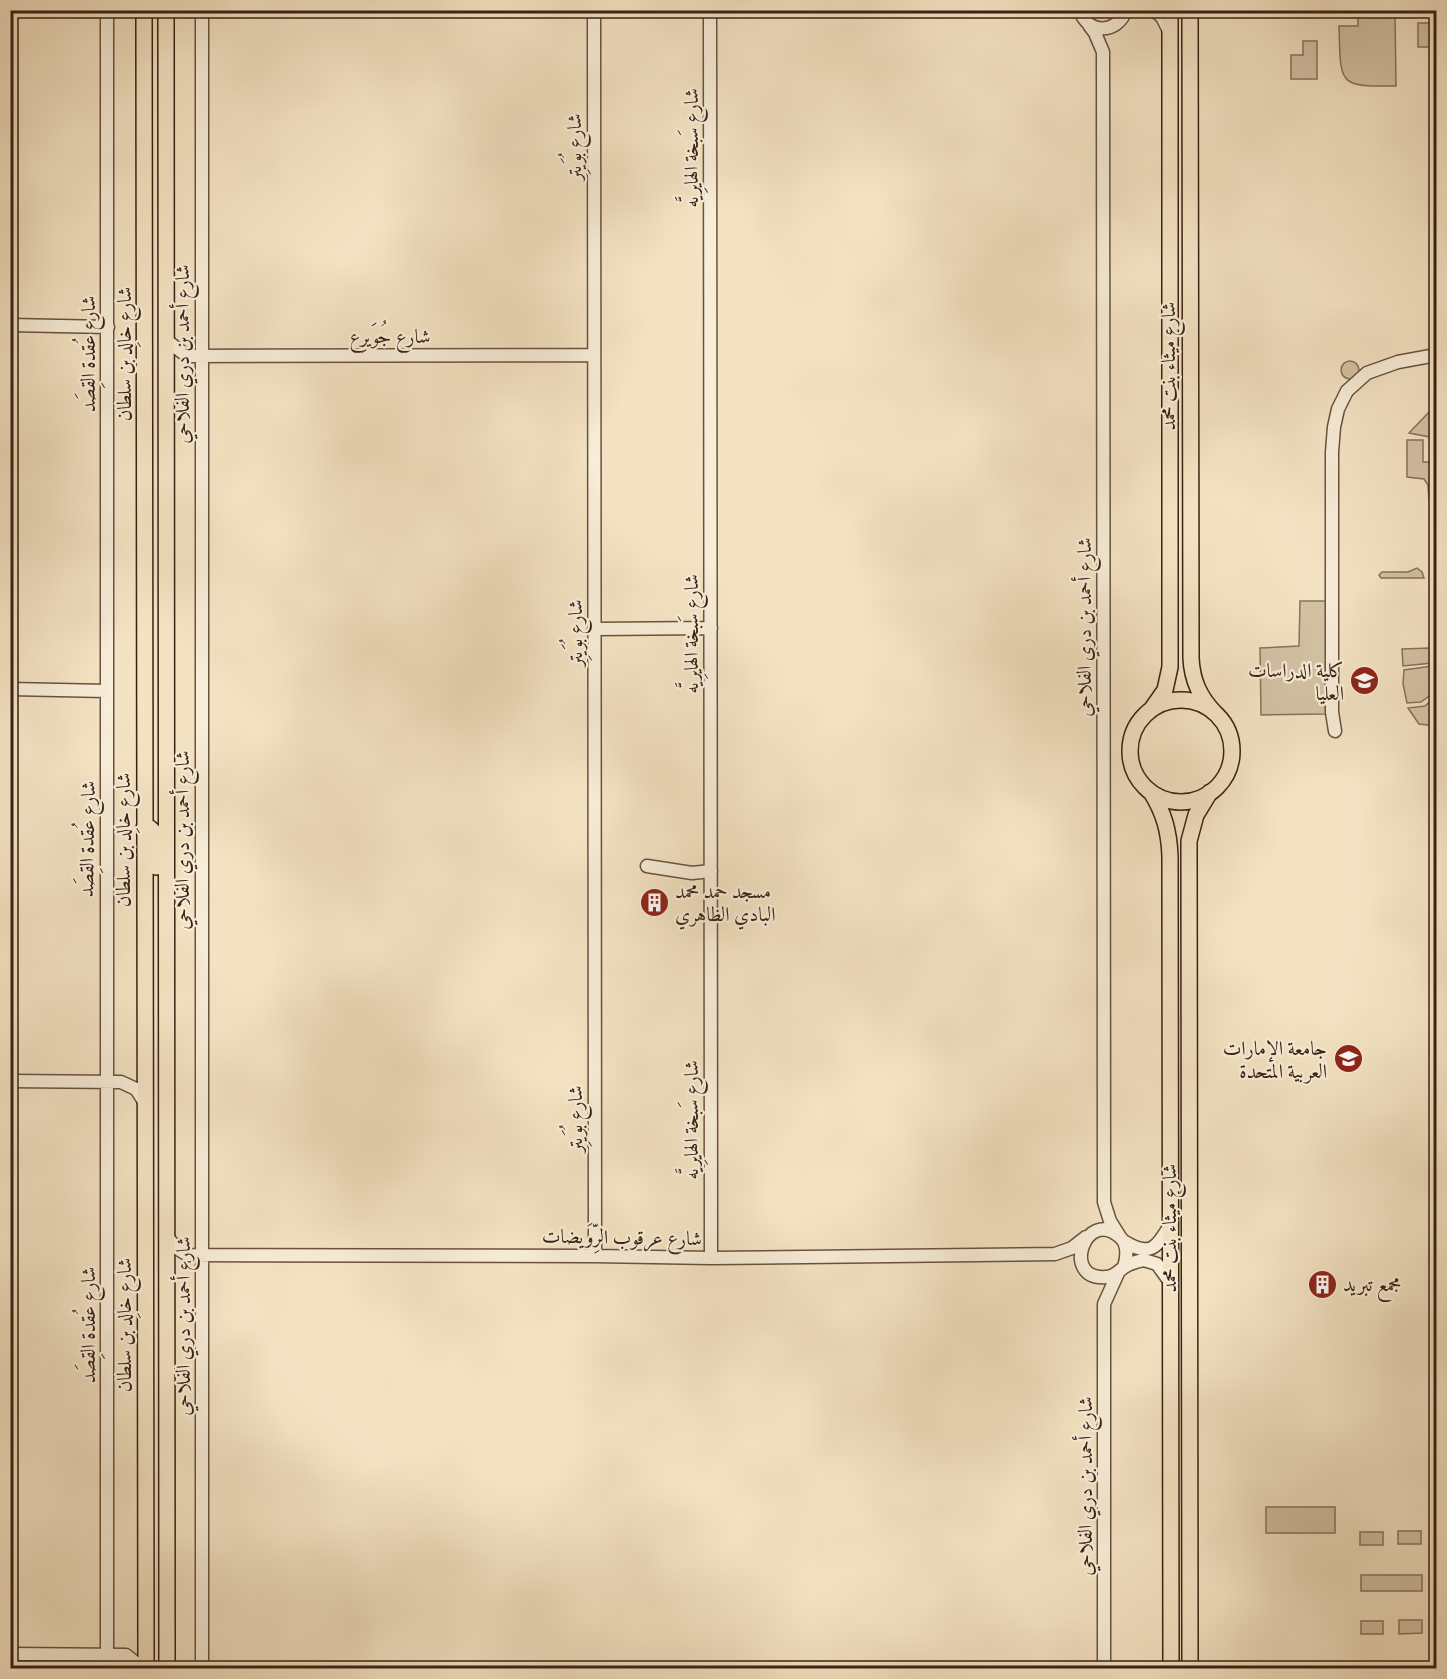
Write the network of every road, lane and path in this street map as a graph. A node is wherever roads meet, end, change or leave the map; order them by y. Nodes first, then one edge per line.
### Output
1 (107, 10) edge
2 (144, 10) edge
3 (166, 10) edge
4 (202, 10) edge
5 (594, 10) edge
6 (710, 10) edge
7 (1134, 10) edge
8 (1154, 10) edge
9 (1170, 10) edge
10 (1190, 10) edge
11 (1080, 15) edge
12 (1122, 18) edge
13 (1170, 34) junction
14 (1103, 52) junction
15 (10, 325) edge
16 (108, 327) junction
17 (166, 340) junction
18 (594, 355) junction
19 (1437, 355) edge
20 (187, 356) junction
21 (202, 356) junction
22 (166, 373) junction
23 (711, 628) junction
24 (594, 629) junction
25 (10, 689) edge
26 (107, 691) junction
27 (1151, 710) junction
28 (1216, 714) junction
29 (1335, 731) dead end
30 (1151, 792) junction
31 (1210, 792) junction
32 (144, 828) junction
33 (647, 866) dead end
34 (711, 871) junction
35 (166, 953) junction
36 (145, 1064) junction
37 (10, 1081) edge
38 (108, 1082) junction
39 (121, 1082) junction
40 (145, 1103) junction
41 (1104, 1202) junction
42 (1170, 1225) junction
43 (166, 1236) junction
44 (1089, 1236) junction
45 (1122, 1239) junction
46 (1055, 1254) junction
47 (188, 1255) junction
48 (202, 1255) junction
49 (595, 1256) junction
50 (711, 1258) junction
51 (1087, 1270) junction
52 (1121, 1270) junction
53 (166, 1273) junction
54 (1170, 1282) junction
55 (145, 1303) junction
56 (1104, 1304) junction
57 (167, 1431) junction
58 (146, 1632) junction
59 (108, 1653) junction
60 (10, 1654) edge
61 (126, 1655) junction
62 (107, 1668) edge
63 (144, 1668) edge
64 (167, 1668) edge
65 (202, 1668) edge
66 (1104, 1668) edge
67 (1171, 1668) edge
68 (1190, 1668) edge

1 - 16 street, شارع عُقدة القِصَد
2 - 32 main road, شارع خالِد بن سلطان
3 - 17 main road
4 - 21 street, شارع أحمد بن دري الفلاحي
5 - 18 street, شارع بُوَيتِر
6 - 23 street, شارع سَبخة الهايرِيَّه
7 - 12 street
8 - 13 street
9 - 13 main road, شارع ميثاء بنت محمد
10 - 28 main road, شارع ميثاء بنت محمد
11 - 12 street
11 - 14 street, شارع أحمد بن دري الفلاحي
12 - 14 street, شارع أحمد بن دري الفلاحي
13 - 27 main road, شارع ميثاء بنت محمد
14 - 41 street, شارع أحمد بن دري الفلاحي
15 - 16 street
16 - 26 street, شارع عُقدة القِصَد
17 - 20 street
17 - 22 main road
18 - 21 street, شارع جُوَيرِع
18 - 24 street, شارع بُوَيتِر
19 - 29 street
20 - 21 street, شارع جُوَيرِع
20 - 22 street
21 - 48 street, شارع أحمد بن دري الفلاحي
22 - 35 main road
23 - 24 street
23 - 34 street, شارع سَبخة الهايرِيَّه
24 - 49 street, شارع بُوَيتِر
25 - 26 street
26 - 38 street, شارع عُقدة القِصَد
27 - 28 main road
27 - 30 main road
28 - 31 main road
30 - 31 main road
30 - 42 main road, شارع ميثاء بنت محمد
31 - 68 main road, شارع ميثاء بنت محمد
32 - 35 main road
32 - 36 main road, شارع خالِد بن سلطان
33 - 34 street
34 - 50 street, شارع سَبخة الهايرِيَّه
35 - 43 main road
36 - 39 street
36 - 40 main road, شارع خالِد بن سلطان
37 - 38 street
38 - 39 street
38 - 59 street, شارع عُقدة القِصَد
39 - 40 street
40 - 55 main road, شارع خالِد بن سلطان
41 - 44 street, شارع أحمد بن دري الفلاحي
41 - 45 street, شارع أحمد بن دري الفلاحي
42 - 45 street
42 - 54 main road, شارع ميثاء بنت محمد
43 - 47 street
43 - 53 main road
44 - 45 street
44 - 46 street, شارع عرقوب الرِّوَيضات
44 - 51 street
45 - 52 street
46 - 50 street, شارع عرقوب الرِّوَيضات
46 - 51 street, شارع عرقوب الرِّوَيضات
47 - 48 street, شارع عرقوب الرِّوَيضات
47 - 53 street
48 - 49 street, شارع عرقوب الرِّوَيضات
48 - 65 street, شارع أحمد بن دري الفلاحي
49 - 50 street, شارع عرقوب الرِّوَيضات
51 - 52 street
51 - 56 street, شارع أحمد بن دري الفلاحي
52 - 54 street
52 - 56 street, شارع أحمد بن دري الفلاحي
53 - 57 main road
54 - 67 main road, شارع ميثاء بنت محمد
55 - 57 main road
55 - 58 main road, شارع خالِد بن سلطان
56 - 66 street, شارع أحمد بن دري الفلاحي
57 - 64 main road
58 - 61 street
58 - 63 main road, شارع خالِد بن سلطان
59 - 60 street
59 - 61 street
59 - 62 street, شارع عُقدة القِصَد
61 - 63 street

